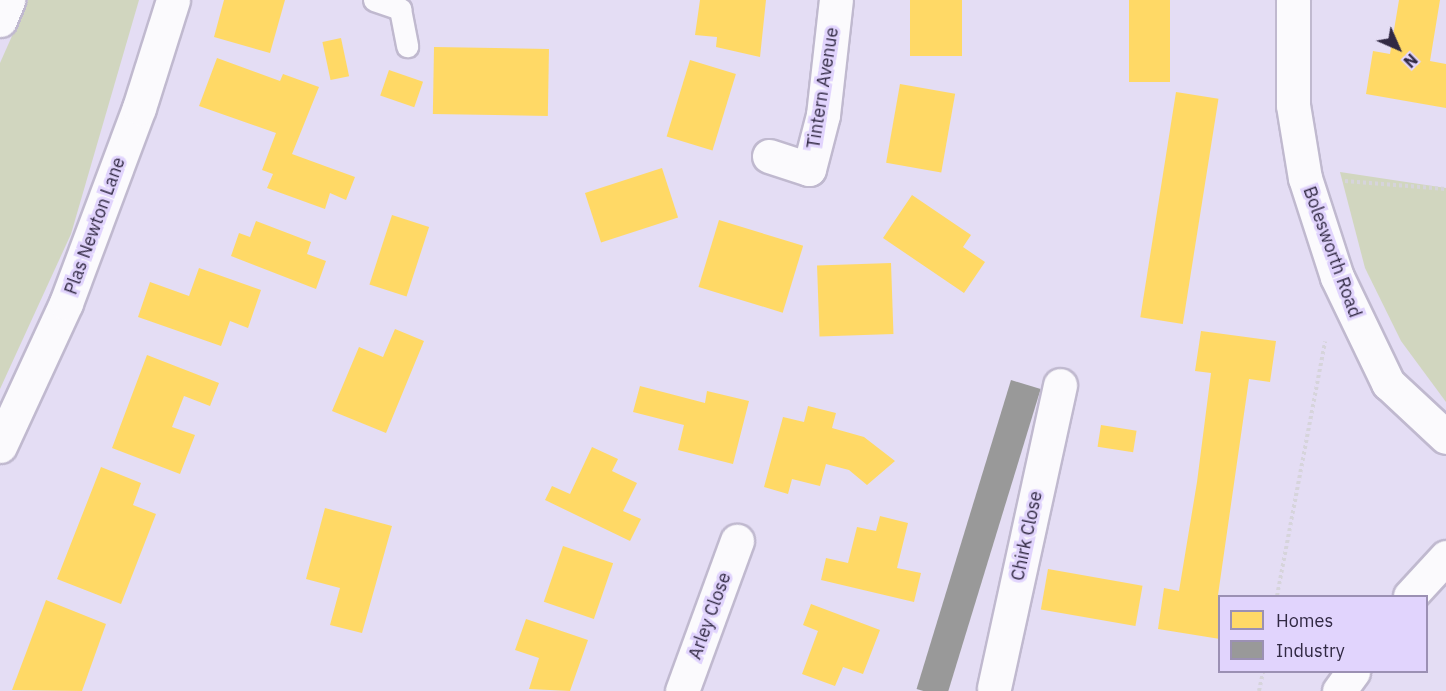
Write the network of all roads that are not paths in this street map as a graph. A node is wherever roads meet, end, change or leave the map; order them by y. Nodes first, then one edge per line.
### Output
1 (8, 0) edge
2 (172, 0) edge
3 (374, 0) edge
4 (836, 0) edge
5 (1293, 0) edge
6 (0, 20) edge
7 (407, 46) dead end
8 (769, 156) dead end
9 (1060, 385) dead end
10 (1446, 437) edge
11 (0, 446) edge
12 (737, 541) dead end
13 (1446, 557) edge
14 (1412, 595) edge
15 (1352, 673) edge
16 (1000, 690) edge
17 (682, 691) edge
18 (1339, 691) edge

1 - 6 street
2 - 11 street, Plas Newton Lane
3 - 7 lane
4 - 8 street, Tintern Avenue
5 - 10 street, Bolesworth Road
9 - 16 street, Chirk Close
12 - 17 street, Arley Close
13 - 14 street
15 - 18 street

